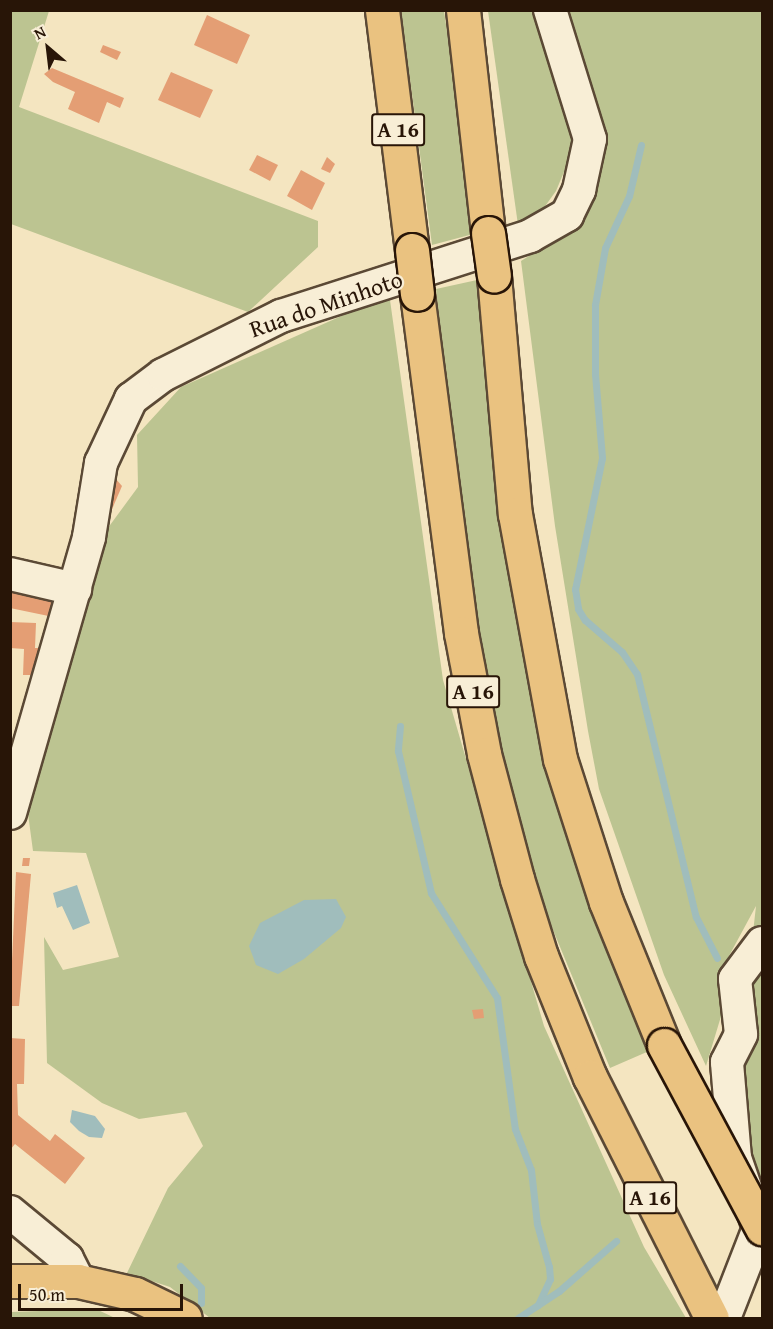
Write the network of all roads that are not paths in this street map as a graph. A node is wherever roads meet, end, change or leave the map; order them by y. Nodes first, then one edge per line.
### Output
1 (382, 10) edge
2 (463, 10) edge
3 (550, 10) edge
4 (10, 574) edge
5 (75, 589) junction
6 (10, 813) edge
7 (762, 943) edge
8 (10, 1212) edge
9 (762, 1228) edge
10 (10, 1281) edge
11 (78, 1281) junction
12 (185, 1318) edge
13 (712, 1318) edge
14 (724, 1318) edge

1 - 13 main road, A 16, bridge
2 - 9 main road, bridge
3 - 5 street, Rua do Minhoto
4 - 5 street
5 - 6 street, Rua do Minhoto
7 - 14 street
8 - 11 street
10 - 11 main road
11 - 12 main road

